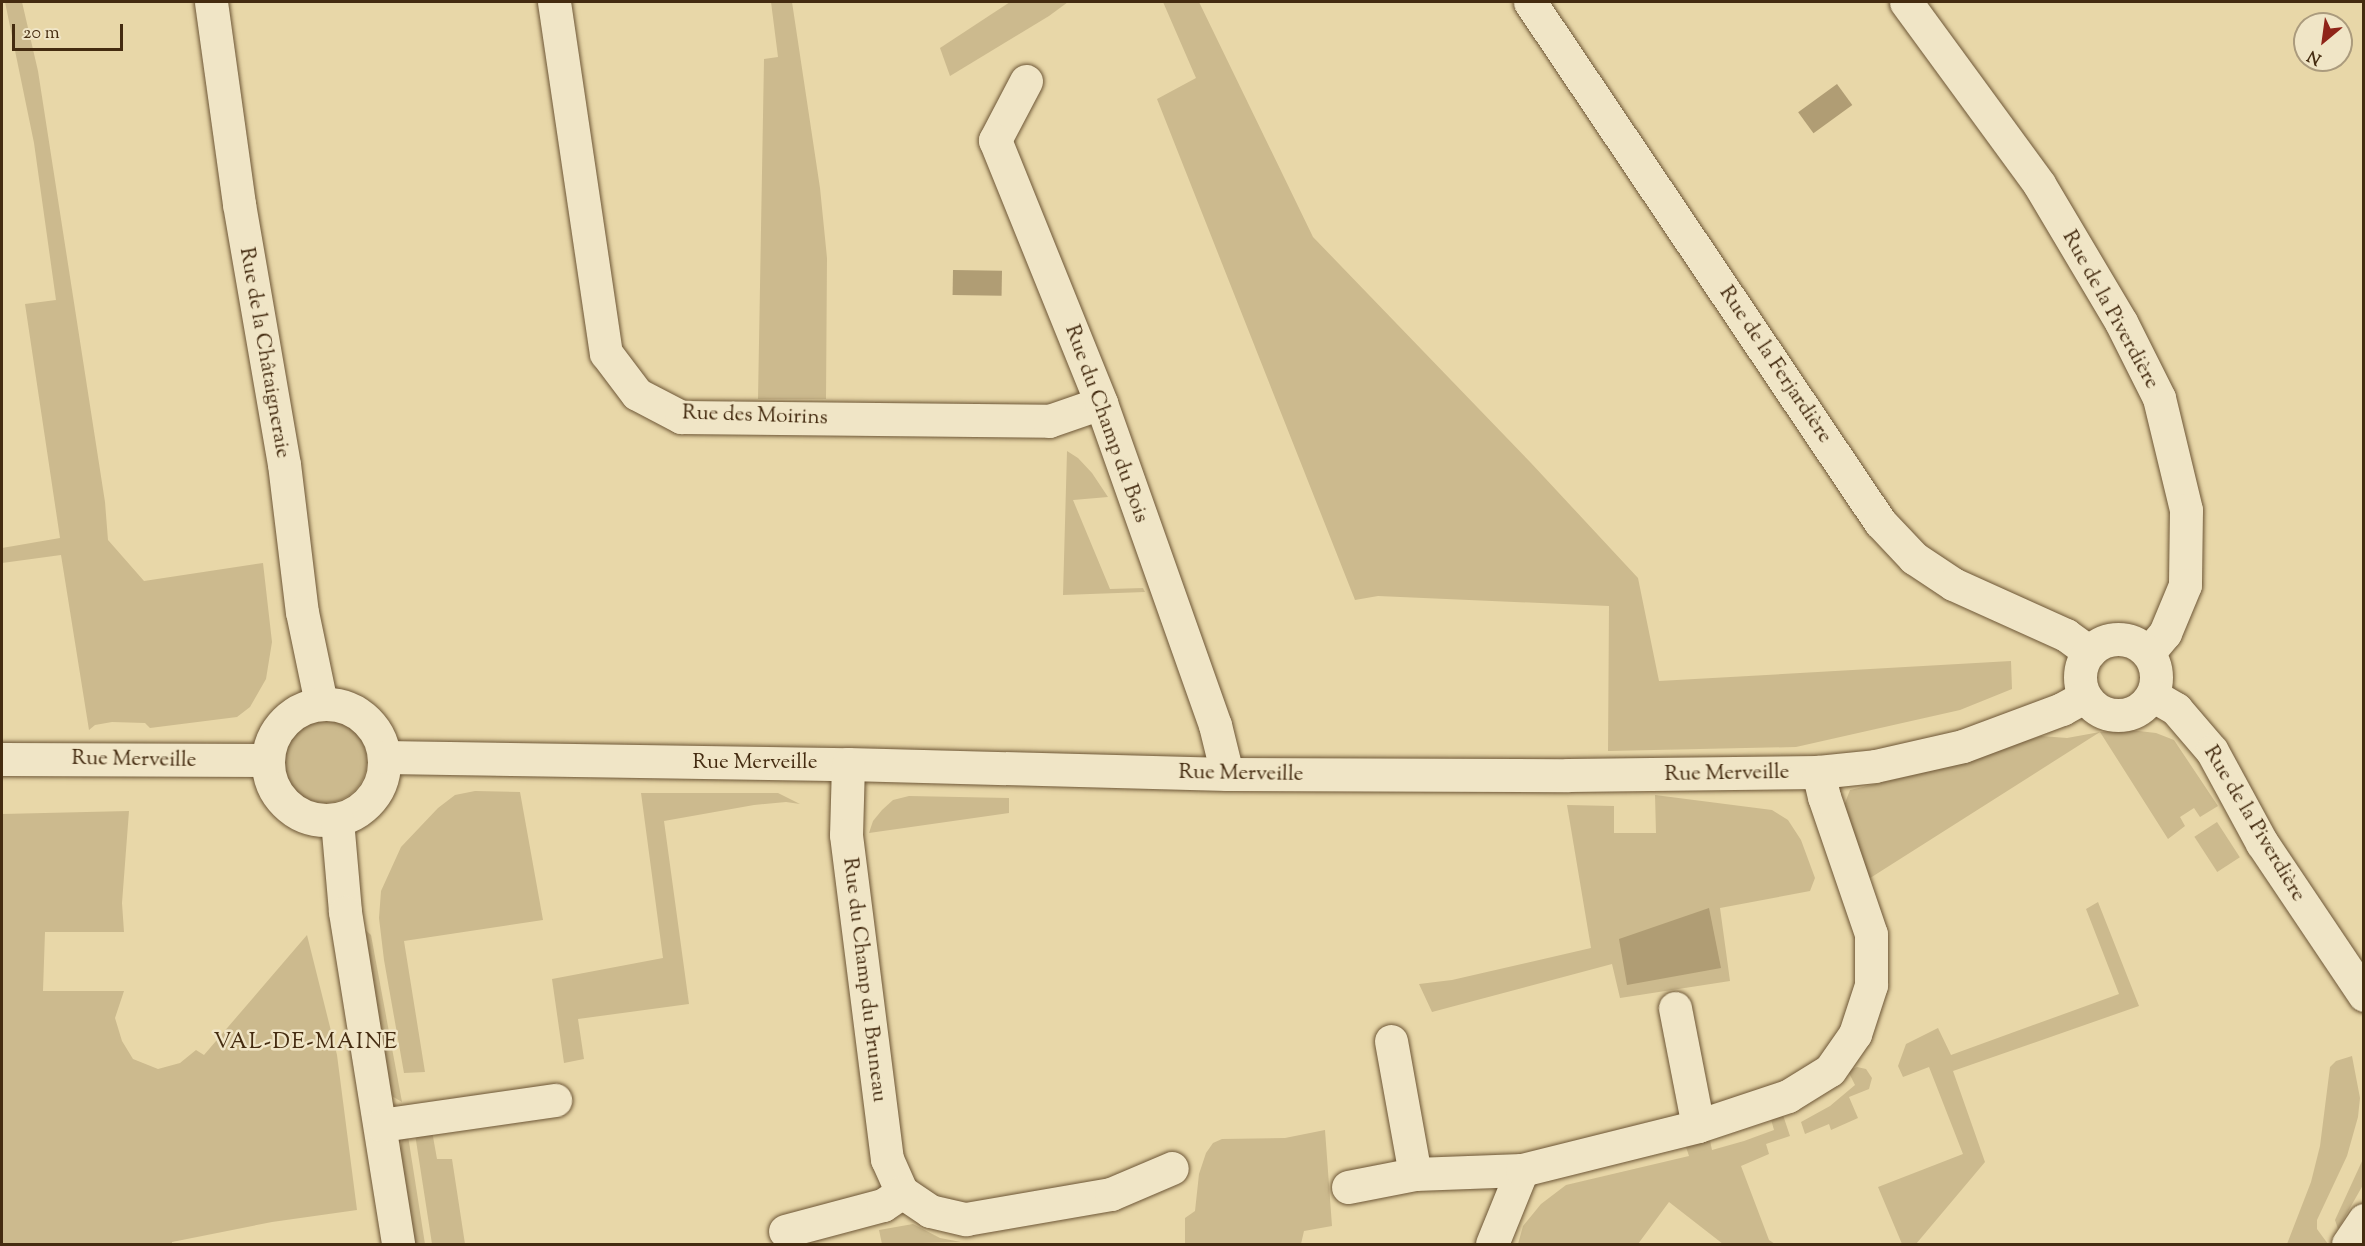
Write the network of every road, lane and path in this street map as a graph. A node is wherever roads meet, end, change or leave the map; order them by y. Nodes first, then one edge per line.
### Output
1 (211, 2) edge
2 (554, 2) edge
3 (1530, 2) edge
4 (1906, 2) edge
5 (1026, 81) dead end
6 (1101, 403) junction
7 (2089, 652) junction
8 (2148, 653) junction
9 (2152, 695) junction
10 (2085, 696) junction
11 (321, 703) junction
12 (385, 758) junction
13 (2, 759) edge
14 (267, 760) junction
15 (848, 764) junction
16 (1818, 772) junction
17 (1227, 774) junction
18 (337, 820) junction
19 (2364, 995) edge
20 (1674, 1008) dead end
21 (1391, 1041) dead end
22 (555, 1100) dead end
23 (381, 1125) junction
24 (1698, 1126) junction
25 (1172, 1168) dead end
26 (1522, 1170) junction
27 (1415, 1174) junction
28 (1348, 1187) dead end
29 (902, 1192) junction
30 (2364, 1220) edge
31 (785, 1232) dead end
32 (398, 1245) edge
33 (1492, 1245) edge
34 (2348, 1245) edge

1 - 11 street, Rue de la Châtaigneraie
2 - 6 street, Rue des Moirins
3 - 7 street, Rue de la Ferjardière
4 - 8 street, Rue de la Piverdière
5 - 6 street, Rue du Champ du Bois
6 - 17 street, Rue du Champ du Bois
7 - 8 street
7 - 10 street
8 - 9 street
9 - 10 street
9 - 19 street, Rue de la Piverdière
10 - 16 street, Rue Merveille
11 - 12 street
11 - 14 street
12 - 15 street, Rue Merveille
12 - 18 street
13 - 14 street, Rue Merveille
14 - 18 street
15 - 17 street, Rue Merveille
15 - 29 street, Rue du Champ du Bruneau
16 - 17 street, Rue Merveille
16 - 24 street
18 - 23 street
20 - 24 street
21 - 27 street
22 - 23 street
23 - 32 street
24 - 26 street
25 - 29 street
26 - 27 street
26 - 33 street
27 - 28 street
29 - 31 street
30 - 34 street

